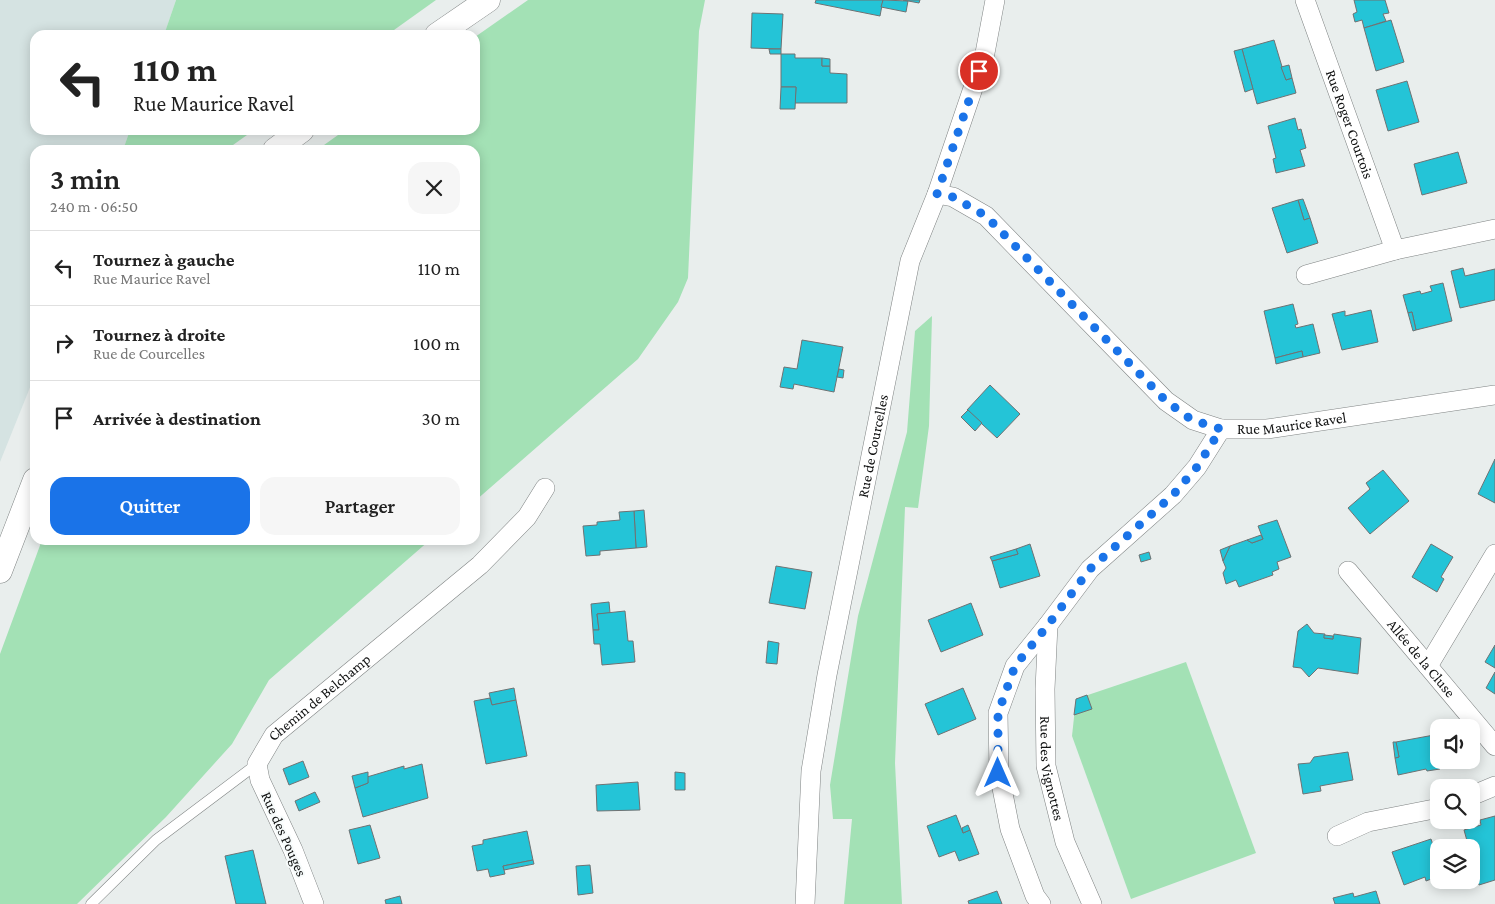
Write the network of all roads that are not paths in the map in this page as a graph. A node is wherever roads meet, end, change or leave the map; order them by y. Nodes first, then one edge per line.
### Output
1 (488, 0) edge
2 (995, 0) edge
3 (1305, 0) edge
4 (444, 30) edge
5 (295, 135) edge
6 (282, 145) edge
7 (937, 194) junction
8 (1495, 229) edge
9 (1395, 250) junction
10 (1306, 276) dead end
11 (1495, 395) edge
12 (1221, 429) junction
13 (545, 488) dead end
14 (30, 493) edge
15 (1495, 554) edge
16 (1348, 570) dead end
17 (0, 571) edge
18 (1048, 625) junction
19 (1428, 666) junction
20 (1495, 746) edge
21 (257, 764) junction
22 (1495, 786) edge
23 (1480, 792) edge
24 (1430, 810) edge
25 (1337, 836) dead end
26 (90, 904) edge
27 (314, 904) edge
28 (805, 904) edge
29 (1042, 904) edge
30 (1092, 904) edge

1 - 4 street
2 - 7 street, Rue de Courcelles
3 - 9 street, Rue Roger Courtois
5 - 6 street
7 - 12 street, Rue Maurice Ravel
7 - 28 street, Rue de Courcelles
8 - 9 street
9 - 10 street
11 - 12 street, Rue Maurice Ravel
12 - 18 street
13 - 21 street, Chemin de Belchamp
14 - 17 street
15 - 19 street
16 - 19 street, Allée de la Cluse
18 - 29 street
18 - 30 street, Rue des Vignottes
19 - 20 street, Allée de la Cluse
21 - 26 lane, Chemin de Belchamp
21 - 27 street, Rue des Pouges
22 - 23 street
24 - 25 street

